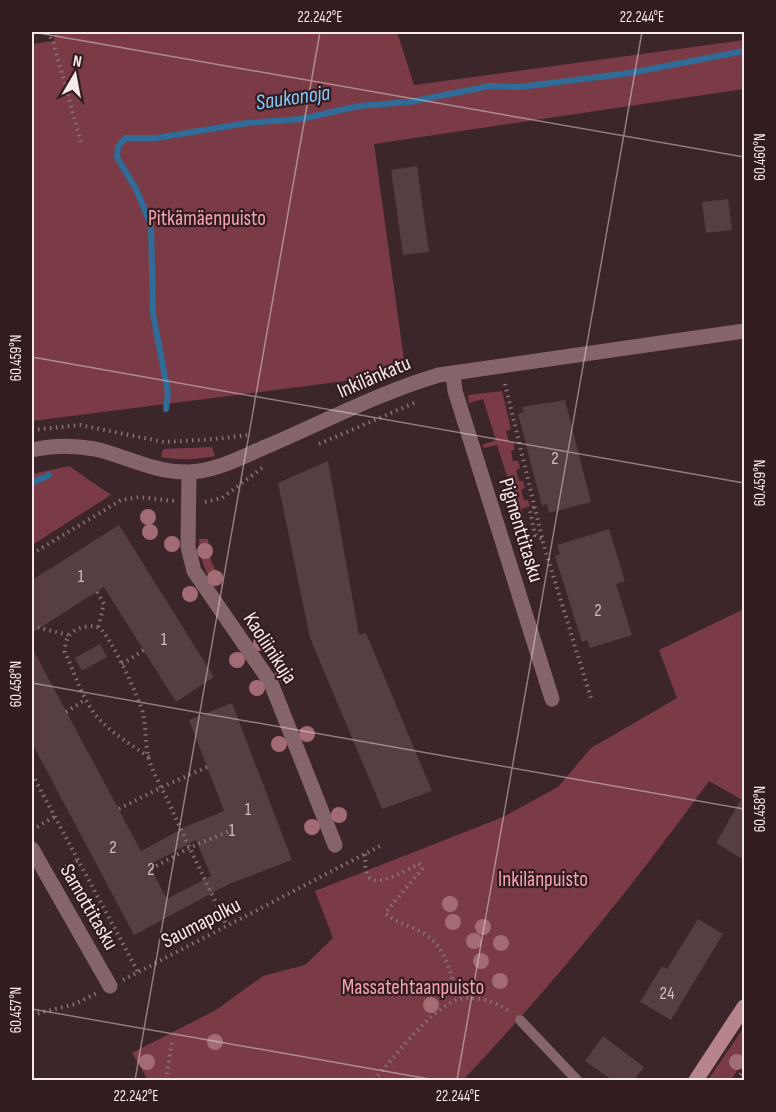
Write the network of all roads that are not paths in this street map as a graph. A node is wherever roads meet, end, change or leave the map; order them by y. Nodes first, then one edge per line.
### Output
1 (744, 331) edge
2 (453, 373) junction
3 (32, 450) edge
4 (189, 472) junction
5 (552, 699) dead end
6 (335, 845) dead end
7 (32, 849) edge
8 (110, 986) road end
9 (744, 1007) edge
10 (520, 1020) road end
11 (577, 1080) edge
12 (696, 1080) edge

1 - 2 street, Inkilänkatu
2 - 4 street, Inkilänkatu
2 - 5 street, Pigmenttitasku
3 - 4 street, Inkilänkatu
4 - 6 street, Kaoliinikuja
7 - 8 street, Samottitasku
9 - 12 street
10 - 11 lane

